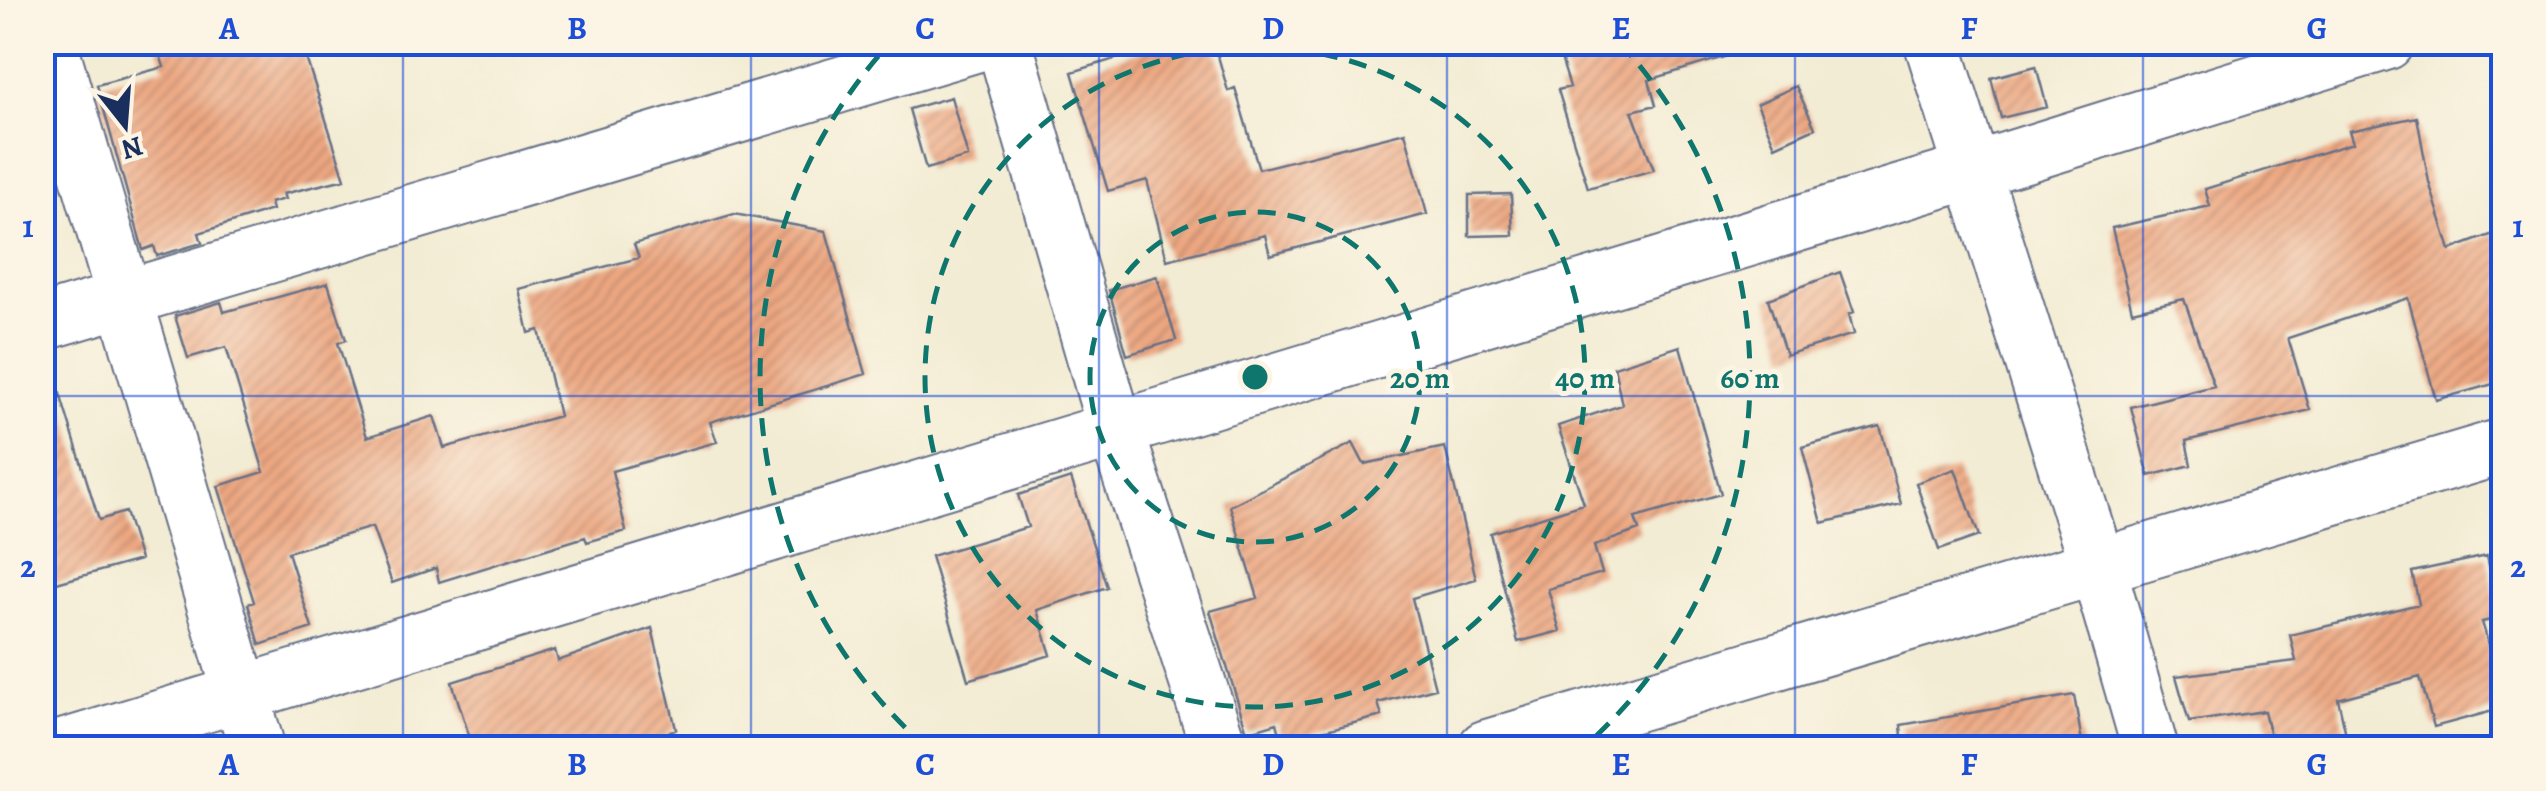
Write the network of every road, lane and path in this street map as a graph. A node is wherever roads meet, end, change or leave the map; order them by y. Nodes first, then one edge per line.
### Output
1 (49, 42) edge
2 (982, 42) edge
3 (1004, 42) edge
4 (1932, 42) edge
5 (2386, 42) edge
6 (1972, 171) junction
7 (124, 298) junction
8 (42, 323) edge
9 (1116, 431) junction
10 (2504, 446) edge
11 (2098, 567) junction
12 (240, 695) junction
13 (61, 748) edge
14 (256, 748) edge
15 (1219, 748) edge
16 (1486, 748) edge
17 (2150, 748) edge

1 - 7 street
2 - 7 street
3 - 9 street
4 - 6 street
5 - 6 street
6 - 9 street
6 - 11 street
7 - 8 street
7 - 12 street
9 - 12 street
9 - 15 street
10 - 11 street
11 - 16 street
11 - 17 street
12 - 13 street
12 - 14 street

